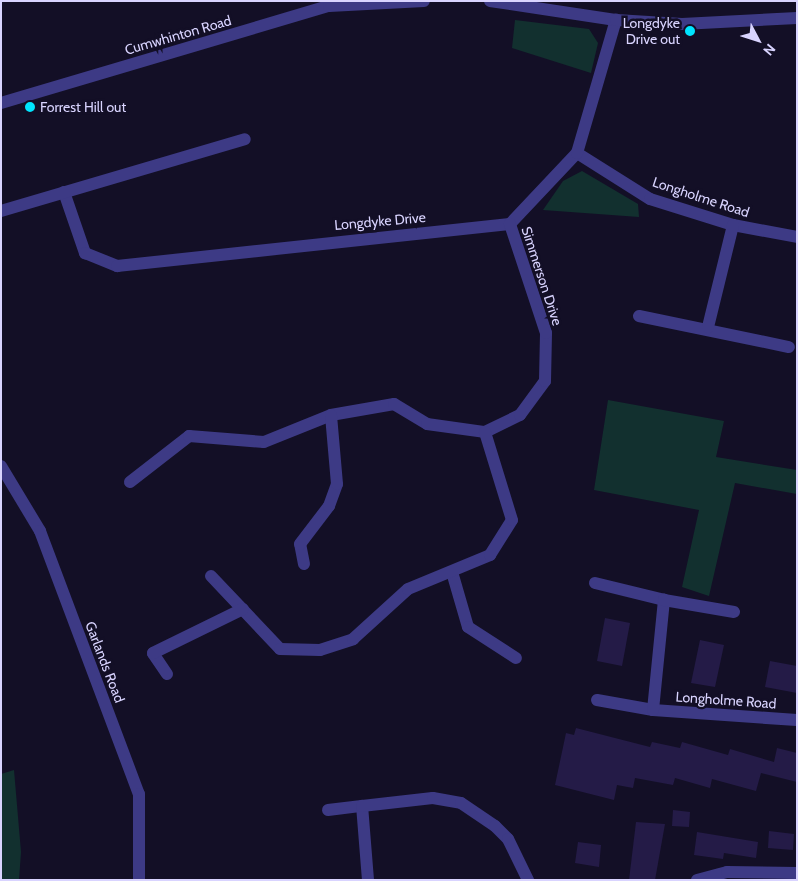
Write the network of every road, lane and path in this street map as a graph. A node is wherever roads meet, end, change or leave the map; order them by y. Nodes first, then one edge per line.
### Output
1 (424, 1) edge
2 (490, 1) edge
3 (797, 18) edge
4 (616, 20) junction
5 (1, 103) edge
6 (246, 139) dead end
7 (577, 153) junction
8 (64, 192) junction
9 (1, 211) edge
10 (510, 224) junction
11 (733, 225) junction
12 (797, 237) edge
13 (639, 316) dead end
14 (708, 327) junction
15 (789, 347) dead end
16 (331, 415) junction
17 (486, 432) junction
18 (1, 466) edge
19 (130, 482) dead end
20 (304, 564) dead end
21 (452, 572) junction
22 (211, 576) dead end
23 (595, 583) dead end
24 (664, 600) junction
25 (242, 609) junction
26 (734, 612) dead end
27 (516, 658) dead end
28 (167, 674) dead end
29 (597, 700) dead end
30 (653, 710) junction
31 (797, 720) edge
32 (362, 806) junction
33 (328, 810) dead end
34 (797, 873) edge
35 (139, 880) edge
36 (368, 880) edge
37 (528, 880) edge
38 (696, 880) edge

1 - 5 street, Cumwhinton Road
2 - 4 street
3 - 4 street
4 - 7 street
6 - 8 street
7 - 10 street
7 - 11 street, Longholme Road
8 - 9 street
8 - 10 street, Longdyke Drive
10 - 17 street, Simmerson Drive
11 - 12 street, Longholme Road
11 - 14 street
13 - 14 street
14 - 15 street
16 - 17 street
16 - 19 street
16 - 20 street
17 - 21 street
18 - 35 street, Garlands Road
21 - 25 street
21 - 27 street
22 - 25 street
23 - 24 street
24 - 26 street
24 - 30 street
25 - 28 street
29 - 30 street, Longholme Road
30 - 31 street, Longholme Road
32 - 33 street
32 - 36 street
32 - 37 street
34 - 38 street

